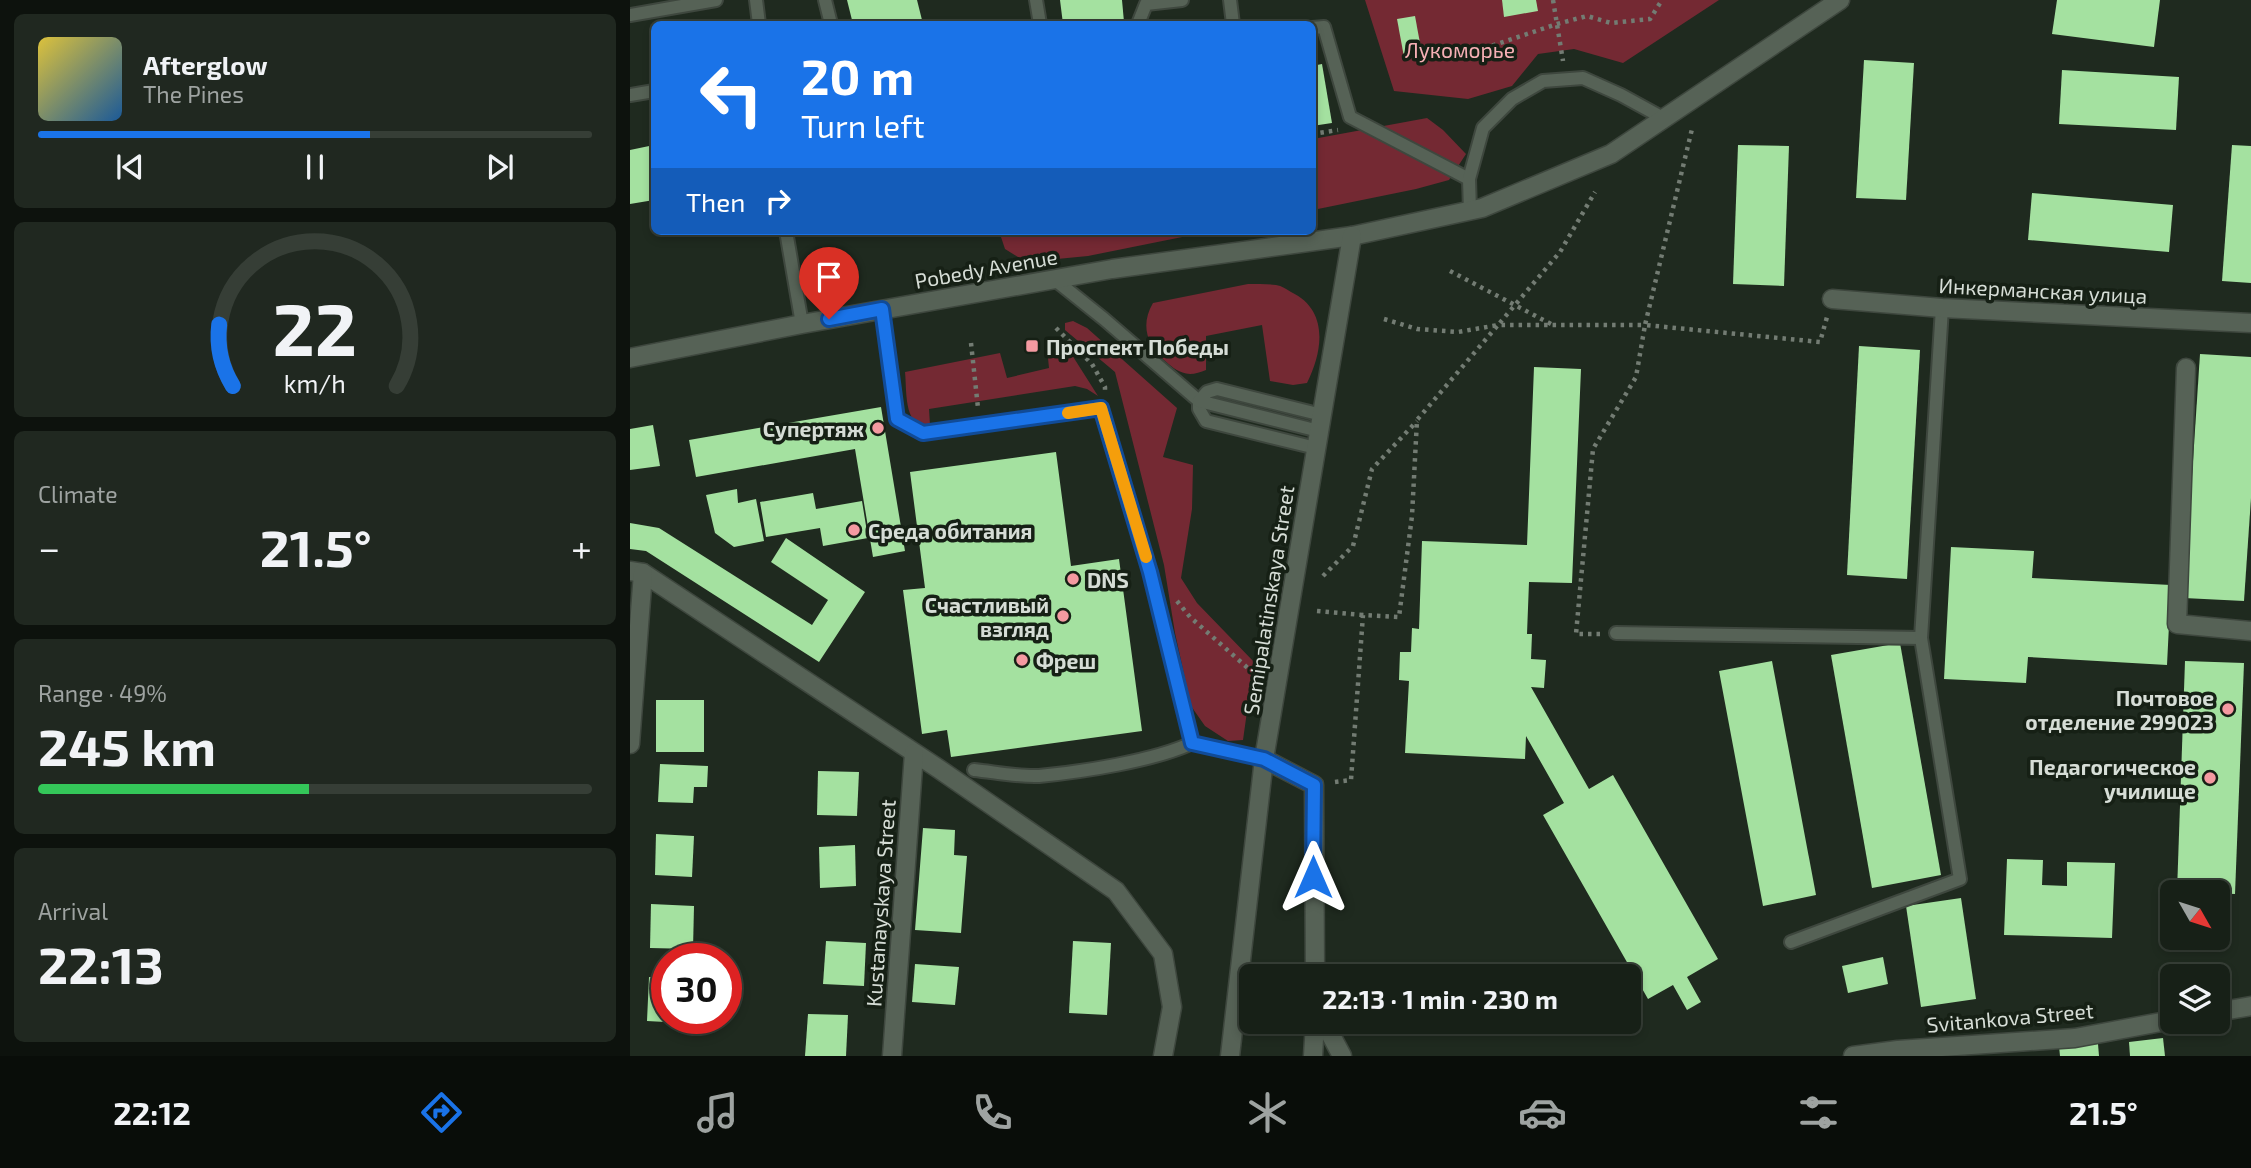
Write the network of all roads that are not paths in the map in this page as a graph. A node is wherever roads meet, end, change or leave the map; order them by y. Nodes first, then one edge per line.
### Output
1 (716, 0) edge
2 (756, 0) edge
3 (825, 0) edge
4 (1036, 0) edge
5 (1182, 0) edge
6 (1230, 0) edge
7 (1839, 0) edge
8 (1146, 2) edge
9 (630, 15) edge
10 (759, 21) edge
11 (830, 21) edge
12 (1040, 21) edge
13 (1139, 21) edge
14 (1233, 21) edge
15 (1316, 28) edge
16 (651, 92) edge
17 (630, 95) edge
18 (1664, 118) junction
19 (1469, 178) junction
20 (1470, 211) junction
21 (787, 235) edge
22 (1352, 236) junction
23 (1054, 279) junction
24 (1832, 299) road end
25 (1942, 308) junction
26 (882, 309) junction
27 (2251, 323) edge
28 (802, 324) junction
29 (630, 358) edge
30 (2186, 368) dead end
31 (1199, 401) junction
32 (1319, 431) junction
33 (637, 572) edge
34 (2251, 631) edge
35 (1616, 633) road end
36 (1921, 638) junction
37 (1192, 743) junction
38 (630, 744) edge
39 (914, 753) junction
40 (1264, 759) junction
41 (974, 770) dead end
42 (1791, 942) dead end
43 (1315, 964) edge
44 (2251, 1006) edge
45 (2230, 1010) edge
46 (2160, 1022) edge
47 (1314, 1034) edge
48 (1330, 1034) edge
49 (892, 1056) edge
50 (1163, 1056) edge
51 (1230, 1056) edge
52 (1313, 1056) edge
53 (1342, 1056) edge
54 (1853, 1056) edge

1 - 9 lane
2 - 10 lane
3 - 11 lane
4 - 12 lane
5 - 8 lane
6 - 14 lane
7 - 18 street, Pobedy Avenue
8 - 13 lane
15 - 19 lane
16 - 17 lane
18 - 19 lane
18 - 20 street, Pobedy Avenue
19 - 20 lane
20 - 22 street, Pobedy Avenue
21 - 28 lane
22 - 23 street, Pobedy Avenue
22 - 32 street, Semipalatinskaya Street
23 - 26 street, Pobedy Avenue
23 - 31 lane
24 - 25 street, Инкерманская улица
25 - 27 street, Инкерманская улица
25 - 36 lane
26 - 28 street, Pobedy Avenue
26 - 37 lane
28 - 29 street, Pobedy Avenue
30 - 34 street
31 - 32 lane
31 - 32 lane
32 - 40 street, Semipalatinskaya Street
33 - 38 street
33 - 39 street
35 - 36 lane
36 - 42 lane
37 - 40 lane
37 - 41 lane
39 - 49 street, Kustanayskaya Street
39 - 50 street
40 - 43 street
40 - 51 street, Semipalatinskaya Street
44 - 45 street
46 - 54 street, Svitankova Street
47 - 52 street
48 - 53 street

